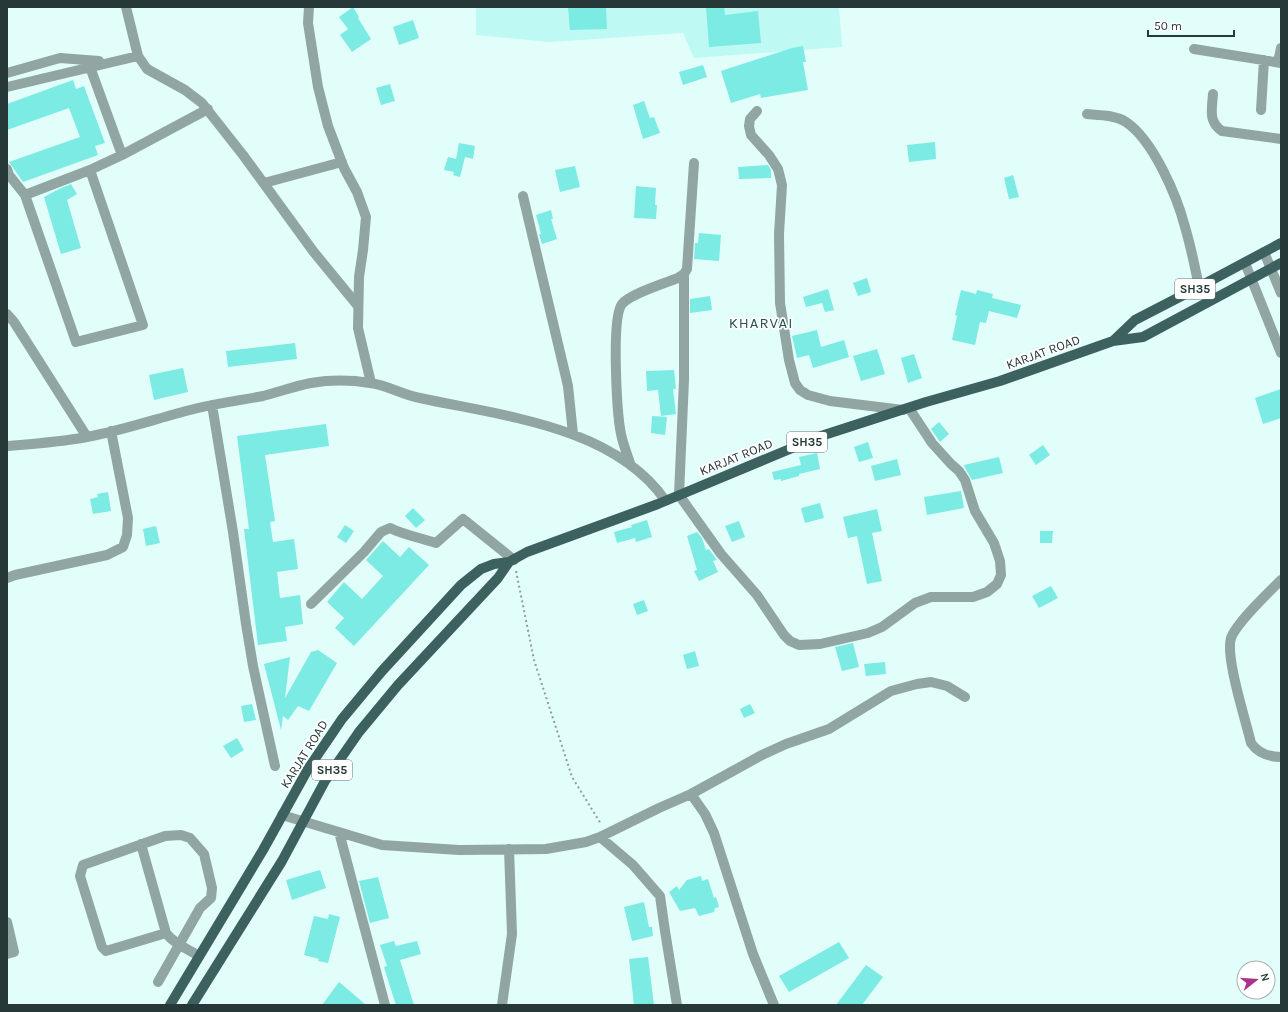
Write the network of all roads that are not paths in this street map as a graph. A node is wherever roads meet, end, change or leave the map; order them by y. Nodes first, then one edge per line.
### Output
1 (126, 7) edge
2 (309, 7) edge
3 (1281, 48) edge
4 (1194, 49) dead end
5 (138, 56) junction
6 (1264, 60) junction
7 (111, 62) junction
8 (1280, 63) edge
9 (90, 66) junction
10 (7, 73) edge
11 (7, 87) edge
12 (1213, 94) dead end
13 (208, 109) junction
14 (1261, 110) dead end
15 (757, 111) dead end
16 (1087, 114) dead end
17 (1281, 139) edge
18 (122, 156) junction
19 (342, 162) junction
20 (694, 163) dead end
21 (90, 170) junction
22 (8, 174) edge
23 (264, 183) junction
24 (25, 195) junction
25 (522, 196) dead end
26 (1281, 243) edge
27 (1264, 252) junction
28 (1245, 263) junction
29 (1281, 263) edge
30 (1271, 268) junction
31 (684, 274) junction
32 (1252, 279) junction
33 (1199, 287) junction
34 (1281, 293) edge
35 (358, 306) junction
36 (7, 314) edge
37 (1113, 341) junction
38 (1281, 353) edge
39 (371, 383) junction
40 (212, 405) junction
41 (906, 409) junction
42 (111, 431) junction
43 (573, 434) junction
44 (87, 437) junction
45 (7, 446) edge
46 (630, 464) junction
47 (679, 495) junction
48 (665, 500) junction
49 (511, 561) junction
50 (7, 578) edge
51 (1281, 580) edge
52 (311, 604) dead end
53 (965, 697) dead end
54 (1281, 757) edge
55 (275, 766) dead end
56 (691, 794) junction
57 (282, 815) junction
58 (303, 822) junction
59 (339, 832) junction
60 (603, 836) junction
61 (141, 844) junction
62 (509, 849) junction
63 (7, 922) edge
64 (166, 933) junction
65 (180, 945) junction
66 (7, 954) edge
67 (199, 956) junction
68 (158, 982) dead end
69 (170, 1005) edge
70 (192, 1005) edge
71 (385, 1005) edge
72 (502, 1005) edge
73 (677, 1005) edge
74 (774, 1005) edge

1 - 5 street
2 - 19 street
3 - 8 street
4 - 6 street
5 - 7 street
5 - 13 street
6 - 8 street
6 - 14 street
7 - 9 street
7 - 10 street
9 - 11 street
9 - 18 street
12 - 17 street
13 - 18 street
13 - 23 street
15 - 41 street
16 - 33 street
18 - 21 street
19 - 23 street
19 - 35 street
20 - 31 street
21 - 24 street
21 - 24 street
22 - 24 street
23 - 35 street
25 - 43 street
26 - 27 main road, KARJAT ROAD / SH35
27 - 28 main road, KARJAT ROAD / SH35
27 - 30 street
28 - 32 street
28 - 33 main road, KARJAT ROAD / SH35
29 - 30 main road, KARJAT ROAD / SH35
30 - 32 main road, KARJAT ROAD / SH35
30 - 34 street
31 - 46 street
31 - 47 street
32 - 37 main road, KARJAT ROAD / SH35
32 - 38 street
33 - 37 main road, KARJAT ROAD / SH35
35 - 39 street
36 - 44 street
37 - 41 main road, KARJAT ROAD / SH35
39 - 40 street
39 - 43 street
40 - 42 street
40 - 55 street
41 - 47 main road, KARJAT ROAD / SH35
41 - 47 street
42 - 44 street
42 - 50 street
43 - 46 street
44 - 45 street
46 - 48 street
47 - 48 main road, KARJAT ROAD / SH35
48 - 49 main road, KARJAT ROAD / SH35
49 - 52 street
49 - 57 main road, KARJAT ROAD / SH35
49 - 58 main road, KARJAT ROAD / SH35
51 - 54 street
53 - 56 street
56 - 60 street
56 - 74 street
57 - 58 street
57 - 67 main road, KARJAT ROAD / SH35
58 - 59 street
58 - 70 main road, KARJAT ROAD / SH35
59 - 62 street
59 - 71 street
60 - 62 street
60 - 73 street
61 - 64 street
61 - 64 street
61 - 65 street
62 - 72 street
63 - 66 street
64 - 65 street
65 - 67 street
65 - 68 street
67 - 69 main road, KARJAT ROAD / SH35

